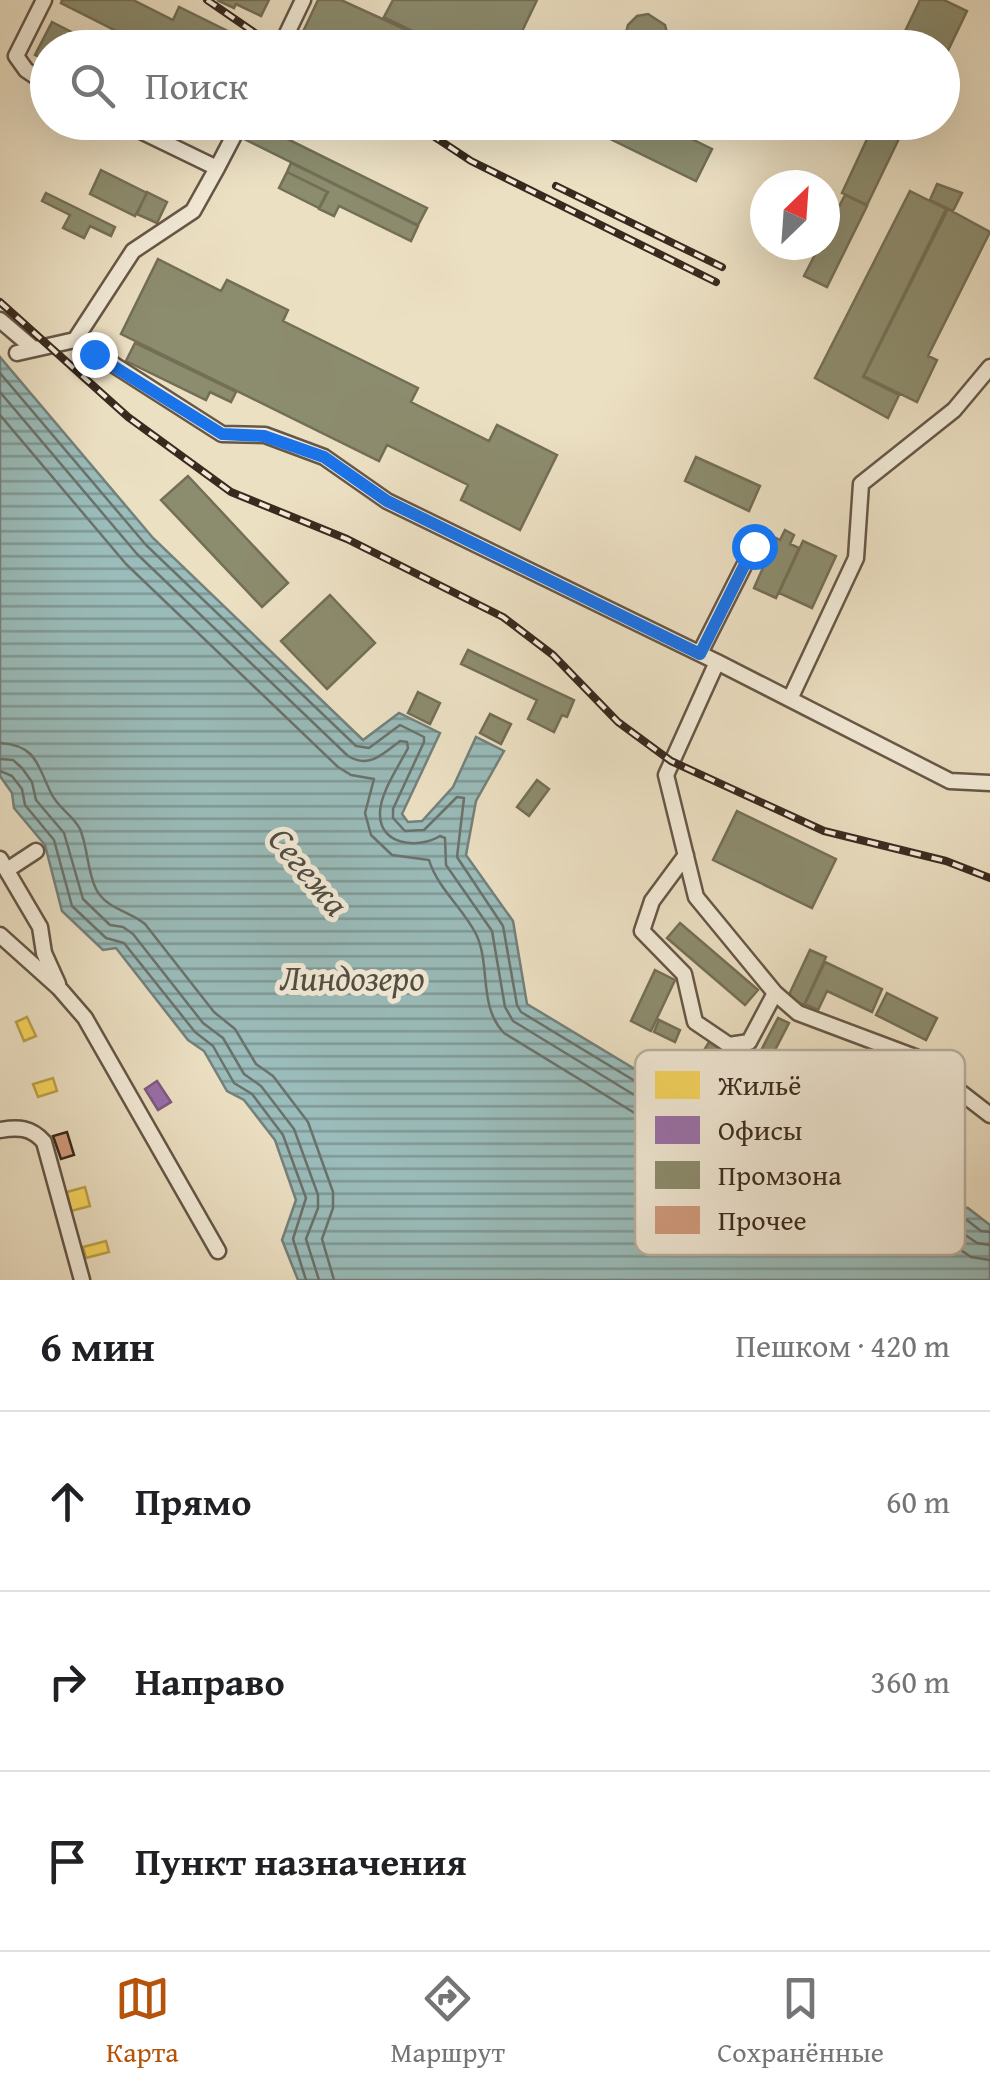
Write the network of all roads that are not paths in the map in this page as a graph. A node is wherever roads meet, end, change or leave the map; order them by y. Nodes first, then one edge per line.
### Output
1 (44, 0) edge
2 (303, 0) edge
3 (289, 30) edge
4 (30, 73) edge
5 (159, 140) edge
6 (232, 140) edge
7 (217, 168) junction
8 (0, 320) edge
9 (75, 340) junction
10 (34, 349) junction
11 (18, 352) dead end
12 (990, 367) edge
13 (754, 546) dead end
14 (700, 654) junction
15 (717, 662) junction
16 (790, 699) junction
17 (990, 783) edge
18 (36, 851) dead end
19 (686, 854) junction
20 (4, 865) edge
21 (0, 936) edge
22 (44, 952) junction
23 (20, 955) junction
24 (59, 988) junction
25 (775, 993) junction
26 (897, 1050) edge
27 (965, 1096) edge
28 (990, 1115) edge
29 (0, 1130) edge
30 (218, 1251) dead end
31 (82, 1280) edge

1 - 4 street
2 - 3 street
5 - 7 street
6 - 7 street
7 - 9 street
8 - 10 street
9 - 10 street
9 - 14 street
10 - 11 street
12 - 16 street
13 - 14 street
14 - 15 street
15 - 16 street
15 - 19 street
16 - 17 street
18 - 20 street
19 - 25 street
19 - 25 street
20 - 22 street
21 - 23 street
22 - 23 street
22 - 24 street
23 - 24 street
24 - 30 street
25 - 26 street
27 - 28 street
29 - 31 street

